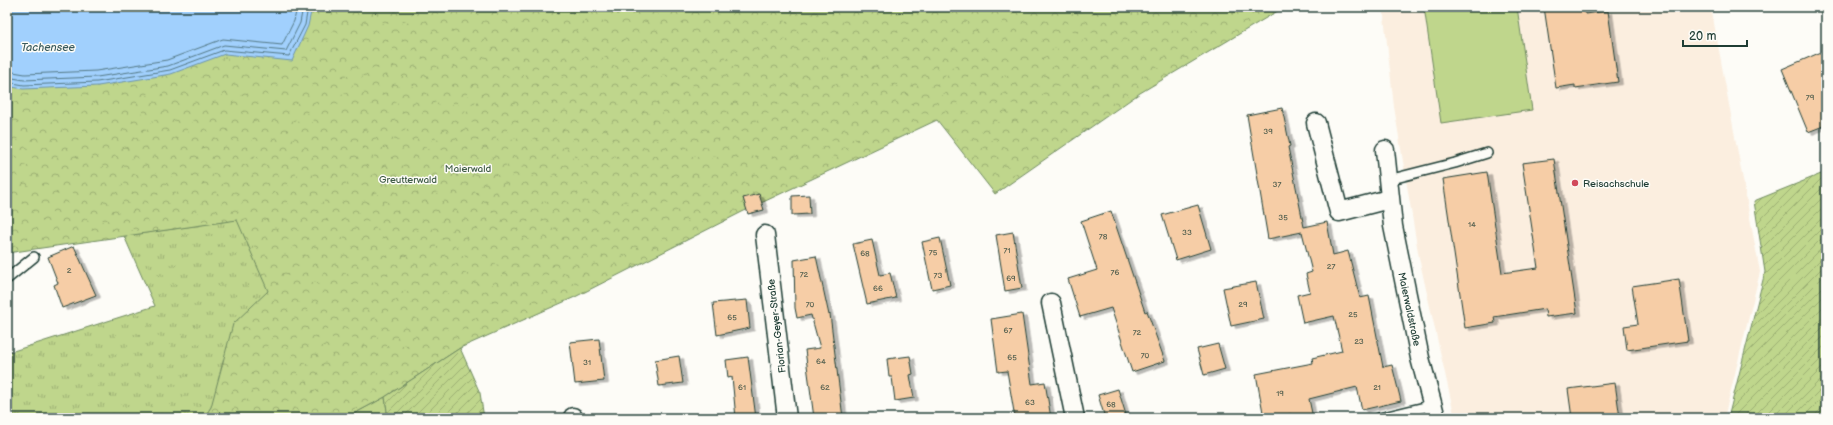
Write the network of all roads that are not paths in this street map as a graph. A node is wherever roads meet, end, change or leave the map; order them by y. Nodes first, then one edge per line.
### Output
1 (1316, 123) dead end
2 (1385, 150) dead end
3 (1487, 152) dead end
4 (1388, 180) junction
5 (1389, 199) junction
6 (765, 234) dead end
7 (34, 257) dead end
8 (7, 279) edge
9 (1051, 303) dead end
10 (1434, 411) edge
11 (787, 418) edge
12 (1075, 418) edge
13 (1379, 418) edge

1 - 5 street
2 - 4 street, Maierwaldstraße
3 - 4 lane
4 - 5 street, Maierwaldstraße
5 - 10 street, Maierwaldstraße
6 - 11 street, Florian-Geyer-Straße
7 - 8 lane
9 - 12 street
10 - 13 lane

